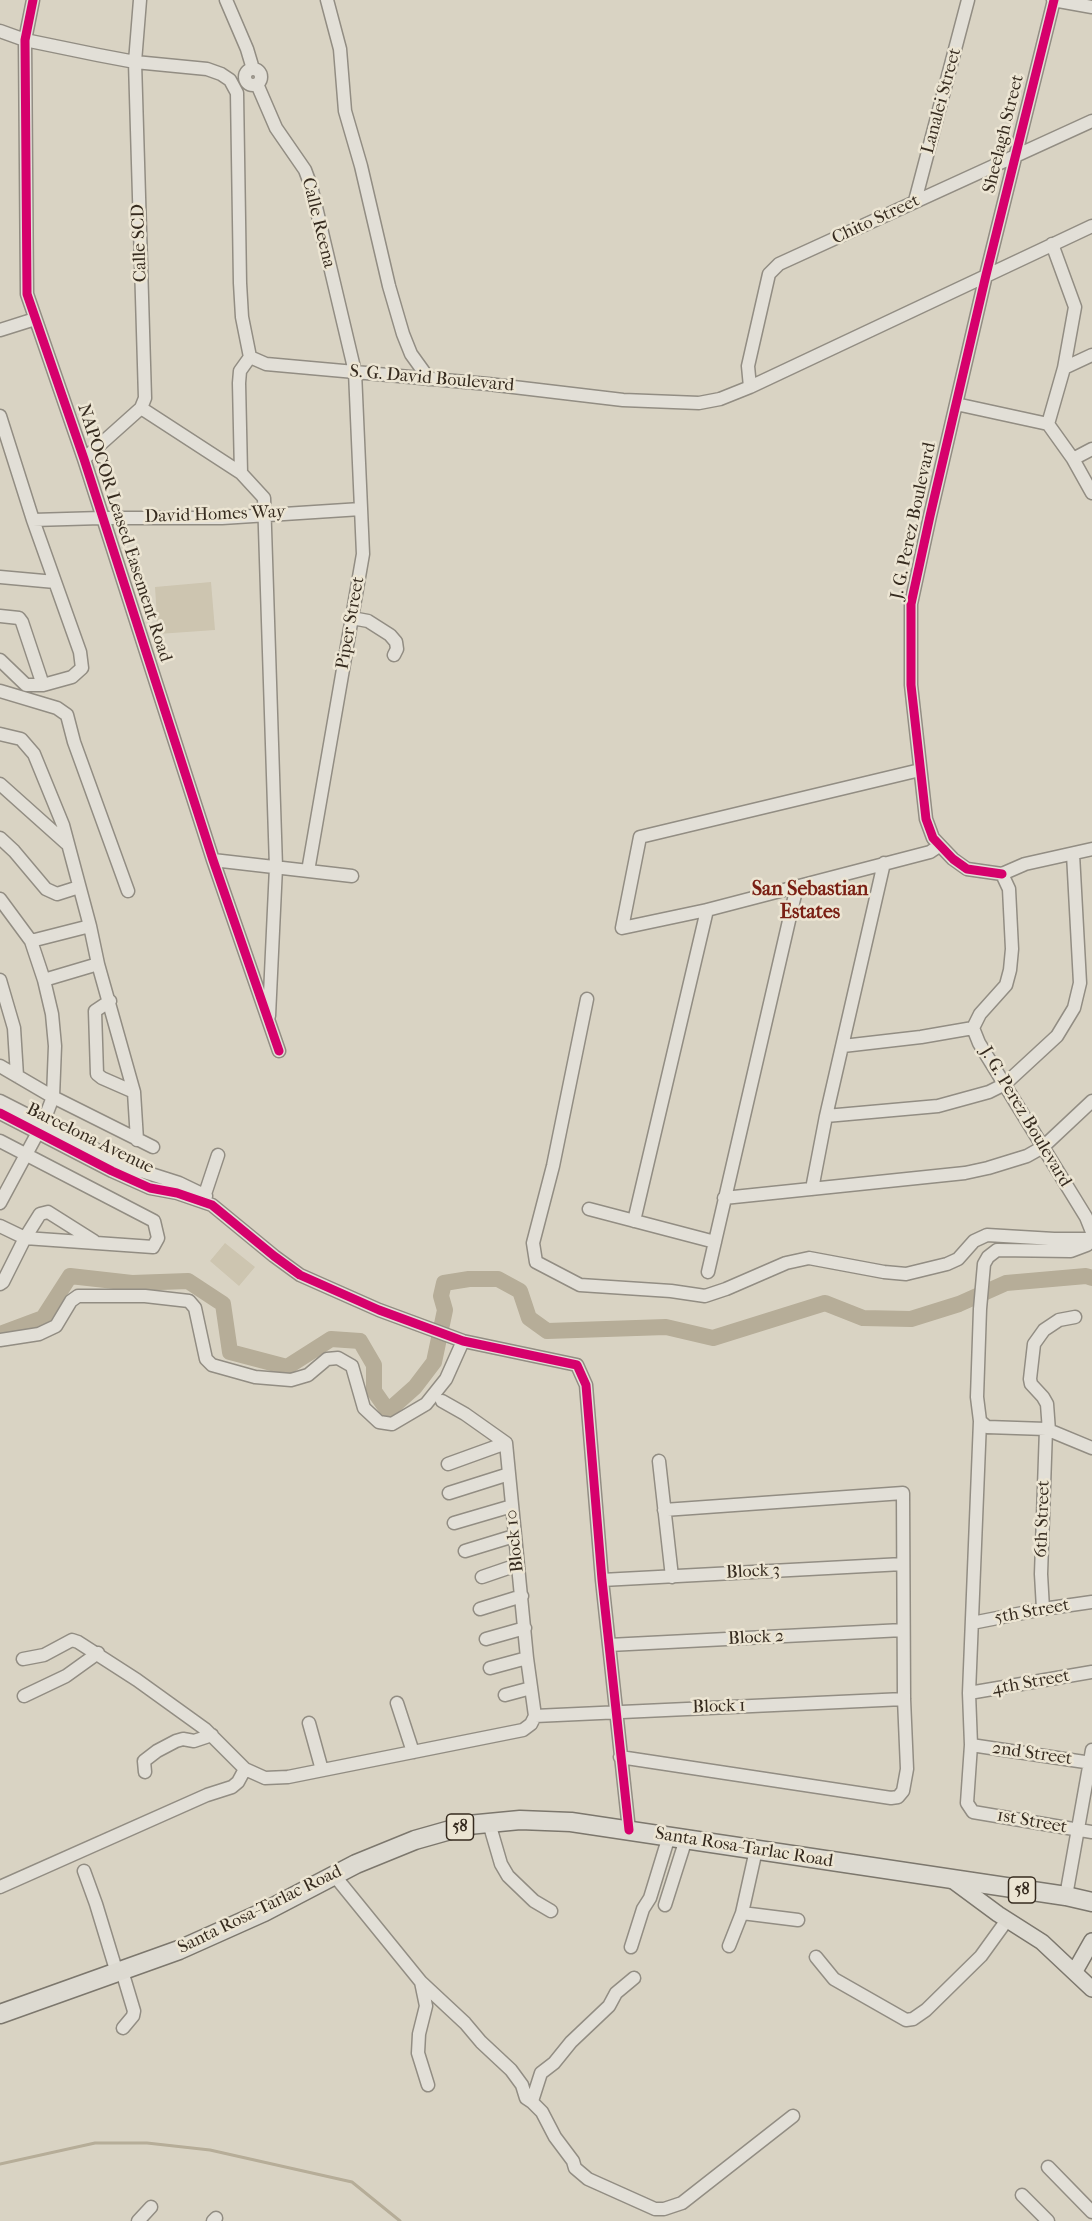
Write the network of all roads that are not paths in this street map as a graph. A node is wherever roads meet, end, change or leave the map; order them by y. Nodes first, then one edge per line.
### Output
1 (33, 0) edge
2 (140, 0) edge
3 (226, 0) edge
4 (327, 0) edge
5 (968, 0) edge
6 (1054, 0) edge
7 (1092, 7) edge
8 (0, 31) edge
9 (25, 40) junction
10 (135, 62) junction
11 (252, 78) junction
12 (233, 86) junction
13 (1092, 121) edge
14 (1016, 154) junction
15 (915, 201) junction
16 (1092, 226) edge
17 (1052, 244) junction
18 (986, 275) junction
19 (35, 319) junction
20 (0, 330) edge
21 (1092, 355) edge
22 (250, 357) junction
23 (1064, 368) junction
24 (355, 372) junction
25 (429, 379) junction
26 (750, 387) junction
27 (956, 404) junction
28 (141, 408) junction
29 (0, 416) edge
30 (1048, 424) junction
31 (1092, 449) edge
32 (84, 459) junction
33 (1073, 459) junction
34 (241, 473) junction
35 (1092, 493) edge
36 (361, 509) junction
37 (266, 514) junction
38 (101, 518) junction
39 (33, 520) junction
40 (0, 577) edge
41 (55, 582) junction
42 (0, 616) edge
43 (352, 618) junction
44 (394, 655) dead end
45 (0, 660) edge
46 (26, 685) junction
47 (44, 685) junction
48 (0, 691) edge
49 (24, 699) junction
50 (0, 734) edge
51 (920, 770) junction
52 (0, 783) edge
53 (0, 838) edge
54 (67, 844) junction
55 (939, 846) junction
56 (1092, 849) edge
57 (1073, 854) junction
58 (213, 860) junction
59 (884, 863) junction
60 (276, 867) junction
61 (308, 871) junction
62 (1002, 874) junction
63 (352, 876) dead end
64 (797, 886) junction
65 (79, 887) junction
66 (128, 891) dead end
67 (0, 899) edge
68 (707, 910) junction
69 (90, 926) junction
70 (31, 940) junction
71 (98, 964) junction
72 (0, 980) edge
73 (44, 980) junction
74 (586, 999) dead end
75 (110, 1001) junction
76 (268, 1023) junction
77 (973, 1028) junction
78 (843, 1046) junction
79 (279, 1051) dead end
80 (0, 1066) edge
81 (17, 1076) junction
82 (1005, 1084) junction
83 (134, 1092) junction
84 (53, 1097) junction
85 (0, 1101) edge
86 (1092, 1101) edge
87 (0, 1113) edge
88 (826, 1116) junction
89 (40, 1128) junction
90 (137, 1140) junction
91 (0, 1141) edge
92 (153, 1147) dead end
93 (1043, 1147) junction
94 (25, 1154) junction
95 (218, 1155) dead end
96 (813, 1189) junction
97 (2, 1195) edge
98 (724, 1198) junction
99 (207, 1200) junction
100 (589, 1209) dead end
101 (1089, 1214) edge
102 (634, 1221) junction
103 (0, 1226) edge
104 (1092, 1232) edge
105 (25, 1238) junction
106 (1092, 1239) edge
107 (96, 1242) junction
108 (715, 1242) junction
109 (708, 1272) dead end
110 (0, 1284) edge
111 (1075, 1317) dead end
112 (0, 1340) edge
113 (460, 1340) junction
114 (442, 1401) dead end
115 (980, 1421) junction
116 (1048, 1430) junction
117 (506, 1443) junction
118 (1092, 1448) edge
119 (658, 1461) dead end
120 (448, 1464) dead end
121 (509, 1474) junction
122 (449, 1493) dead end
123 (512, 1506) junction
124 (664, 1510) junction
125 (454, 1523) dead end
126 (514, 1536) junction
127 (465, 1551) dead end
128 (903, 1564) junction
129 (517, 1565) junction
130 (482, 1576) dead end
131 (672, 1576) junction
132 (602, 1580) junction
133 (522, 1596) junction
134 (1092, 1602) edge
135 (480, 1609) dead end
136 (1043, 1609) junction
137 (972, 1623) junction
138 (525, 1628) junction
139 (903, 1630) junction
140 (486, 1639) dead end
141 (609, 1646) junction
142 (98, 1653) junction
143 (527, 1658) junction
144 (23, 1659) dead end
145 (490, 1668) dead end
146 (1092, 1672) edge
147 (531, 1688) junction
148 (969, 1693) junction
149 (505, 1695) dead end
150 (24, 1696) dead end
151 (904, 1699) junction
152 (397, 1703) dead end
153 (617, 1711) junction
154 (535, 1716) junction
155 (309, 1724) dead end
156 (212, 1735) junction
157 (971, 1746) junction
158 (413, 1752) junction
159 (620, 1757) junction
160 (1091, 1758) edge
161 (245, 1769) junction
162 (322, 1770) junction
163 (145, 1772) dead end
164 (489, 1823) junction
165 (629, 1830) junction
166 (1078, 1830) junction
167 (1092, 1832) edge
168 (677, 1838) junction
169 (756, 1850) junction
170 (84, 1871) dead end
171 (334, 1875) junction
172 (952, 1880) junction
173 (1, 1886) edge
174 (1066, 1896) junction
175 (1092, 1902) edge
176 (665, 1905) dead end
177 (551, 1911) dead end
178 (742, 1913) junction
179 (798, 1920) dead end
180 (1007, 1920) junction
181 (1092, 1941) edge
182 (729, 1946) dead end
183 (631, 1947) dead end
184 (816, 1957) dead end
185 (1075, 1971) junction
186 (119, 1972) junction
187 (634, 1978) dead end
188 (421, 1982) junction
189 (1092, 1989) edge
190 (0, 2014) edge
191 (123, 2028) dead end
192 (428, 2085) dead end
193 (532, 2102) junction
194 (793, 2116) dead end
195 (1048, 2168) dead end
196 (1022, 2194) dead end
197 (151, 2206) dead end
198 (1092, 2212) edge
199 (138, 2221) edge
200 (1048, 2221) edge

1 - 9 street, NAPOCOR Leased Easement Road
2 - 10 street, Calle SCD
3 - 11 street, Calle Reena
4 - 25 street
5 - 15 street, Lanalei Street
6 - 7 street
6 - 14 street, Sheelagh Street
8 - 9 street
9 - 10 street
9 - 19 street, NAPOCOR Leased Easement Road
10 - 12 street
10 - 28 street, Calle SCD
11 - 12 street
11 - 24 street, Calle Reena
12 - 22 street
13 - 14 street, Chito Street
14 - 15 street, Chito Street
14 - 18 street, Sheelagh Street
15 - 26 street, Chito Street
16 - 17 street, S. G. David Boulevard
17 - 18 street, S. G. David Boulevard
17 - 23 street
18 - 26 street, S. G. David Boulevard
18 - 27 street, J. G. Perez Boulevard
19 - 20 street
19 - 32 street, NAPOCOR Leased Easement Road
21 - 23 street
22 - 24 street, S. G. David Boulevard
22 - 34 street
23 - 30 street
24 - 25 street, S. G. David Boulevard
24 - 36 street, Piper Street
25 - 26 street, S. G. David Boulevard
27 - 30 street
27 - 51 street, J. G. Perez Boulevard
28 - 32 street
28 - 34 street
29 - 39 street
30 - 33 street
31 - 33 street
32 - 38 street, NAPOCOR Leased Easement Road
33 - 35 street
34 - 37 street
36 - 37 street, David Homes Way
36 - 43 street, Piper Street
37 - 38 street, David Homes Way
37 - 60 street
38 - 39 street, David Homes Way
38 - 58 street, NAPOCOR Leased Easement Road
39 - 41 street
40 - 41 street
41 - 47 street
42 - 47 street
43 - 44 street
43 - 61 street, Piper Street
45 - 46 street
46 - 47 street
46 - 49 street
48 - 49 street
49 - 66 street
50 - 54 street
51 - 55 street, J. G. Perez Boulevard
51 - 68 street
52 - 54 street
53 - 65 street
54 - 65 street
55 - 59 street
55 - 62 street, J. G. Perez Boulevard
56 - 57 street
57 - 62 street
57 - 82 street
58 - 60 street
58 - 76 street, NAPOCOR Leased Easement Road
59 - 64 street
59 - 78 street
60 - 61 street
60 - 76 street
61 - 63 street
62 - 77 street, J. G. Perez Boulevard
64 - 68 street
64 - 98 street
65 - 69 street
67 - 70 street
68 - 102 street
69 - 70 street
69 - 71 street
70 - 73 street
71 - 73 street
71 - 75 street
72 - 81 street
73 - 84 street
74 - 106 street
75 - 83 street
75 - 83 street
76 - 79 street, NAPOCOR Leased Easement Road
77 - 78 street
77 - 82 street, J. G. Perez Boulevard
78 - 88 street
80 - 81 street
81 - 84 street
82 - 88 street
82 - 93 street, J. G. Perez Boulevard
83 - 90 street
84 - 89 street
84 - 90 street
85 - 89 street, Barcelona Avenue
86 - 93 street
87 - 89 street, Barcelona Avenue
88 - 96 street
89 - 94 street
89 - 99 street, Barcelona Avenue
90 - 92 street
91 - 94 street
93 - 96 street
93 - 101 street, J. G. Perez Boulevard
94 - 97 street
94 - 107 street
95 - 99 street
96 - 98 street
98 - 108 street
99 - 113 street, Barcelona Avenue
100 - 102 street
101 - 104 street, J. G. Perez Boulevard
102 - 108 street
103 - 105 street
105 - 107 street
105 - 107 street
105 - 110 street
106 - 115 street
108 - 109 street
111 - 116 street, 6th Street
112 - 113 street
113 - 132 street, Barcelona Avenue
114 - 117 street
115 - 116 street
115 - 137 street
116 - 118 street
116 - 136 street, 6th Street
117 - 120 street
117 - 121 street, Block 10
119 - 124 street
121 - 122 street
121 - 123 street, Block 10
123 - 125 street
123 - 126 street, Block 10
124 - 128 street
124 - 131 street
126 - 127 street
126 - 129 street, Block 10
128 - 131 street, Block 3
128 - 139 street
129 - 130 street
129 - 133 street, Block 10
131 - 132 street, Block 3
132 - 141 street
133 - 135 street
133 - 138 street, Block 10
134 - 136 street, 5th Street
136 - 137 street, 5th Street
137 - 148 street
138 - 140 street
138 - 143 street, Block 10
139 - 141 street, Block 2
139 - 151 street
141 - 153 street
142 - 144 street
142 - 150 street
142 - 156 street
143 - 145 street
143 - 147 street, Block 10
146 - 148 street, 4th Street
147 - 149 street
147 - 154 street, Block 10
148 - 157 street
151 - 153 street, Block 1
151 - 159 street
152 - 158 street
153 - 154 street, Block 1
153 - 159 street
154 - 158 street
155 - 162 street
156 - 161 street
156 - 163 street
157 - 160 street, 2nd Street
157 - 166 street, 1st Street
158 - 162 street
159 - 165 street
160 - 166 street
161 - 162 street
161 - 173 street
164 - 165 highway, Santa Rosa-Tarlac Road / 58
164 - 171 highway, Santa Rosa-Tarlac Road / 58
164 - 177 street
165 - 168 highway, Santa Rosa-Tarlac Road / 58
166 - 167 street, 1st Street
166 - 174 street
168 - 169 highway, Santa Rosa-Tarlac Road / 58
168 - 176 street
168 - 183 street
169 - 172 highway, Santa Rosa-Tarlac Road / 58
169 - 178 street
170 - 186 street
171 - 186 highway, Santa Rosa-Tarlac Road / 58
171 - 188 street
172 - 174 highway, Santa Rosa-Tarlac Road / 58
172 - 180 main road
174 - 175 highway, Santa Rosa-Tarlac Road / 58
178 - 179 street
178 - 182 street
180 - 184 street
180 - 185 main road
181 - 185 main road
185 - 189 main road
186 - 190 highway, Santa Rosa-Tarlac Road / 58
186 - 191 street
187 - 193 street
188 - 192 street
188 - 193 street
193 - 194 street
195 - 198 street
196 - 200 street
197 - 199 street

